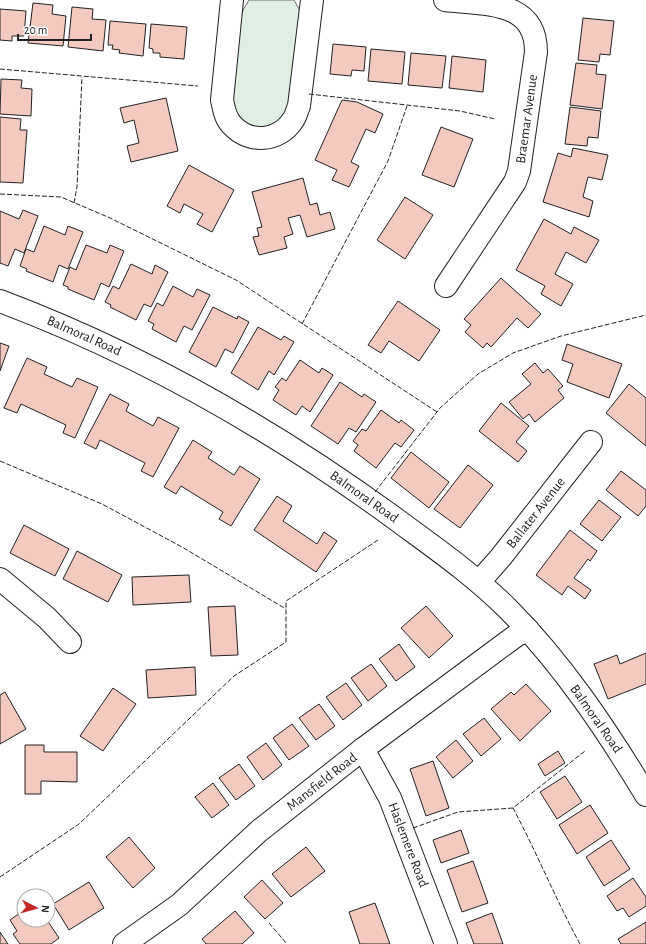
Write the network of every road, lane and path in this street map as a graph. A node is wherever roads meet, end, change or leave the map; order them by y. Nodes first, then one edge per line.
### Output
1 (232, 0) edge
2 (312, 0) edge
3 (445, 0) edge
4 (446, 286) dead end
5 (0, 301) edge
6 (591, 442) dead end
7 (0, 579) edge
8 (479, 582) junction
9 (528, 630) junction
10 (70, 642) dead end
11 (363, 749) junction
12 (646, 795) edge
13 (124, 944) edge
14 (446, 944) edge

1 - 2 street
3 - 4 street, Braemar Avenue
5 - 8 street, Balmoral Road
6 - 8 street, Ballater Avenue
7 - 10 street
8 - 9 street, Balmoral Road
9 - 11 street, Mansfield Road
9 - 12 street, Balmoral Road
11 - 13 street, Mansfield Road
11 - 14 street, Haslemere Road

